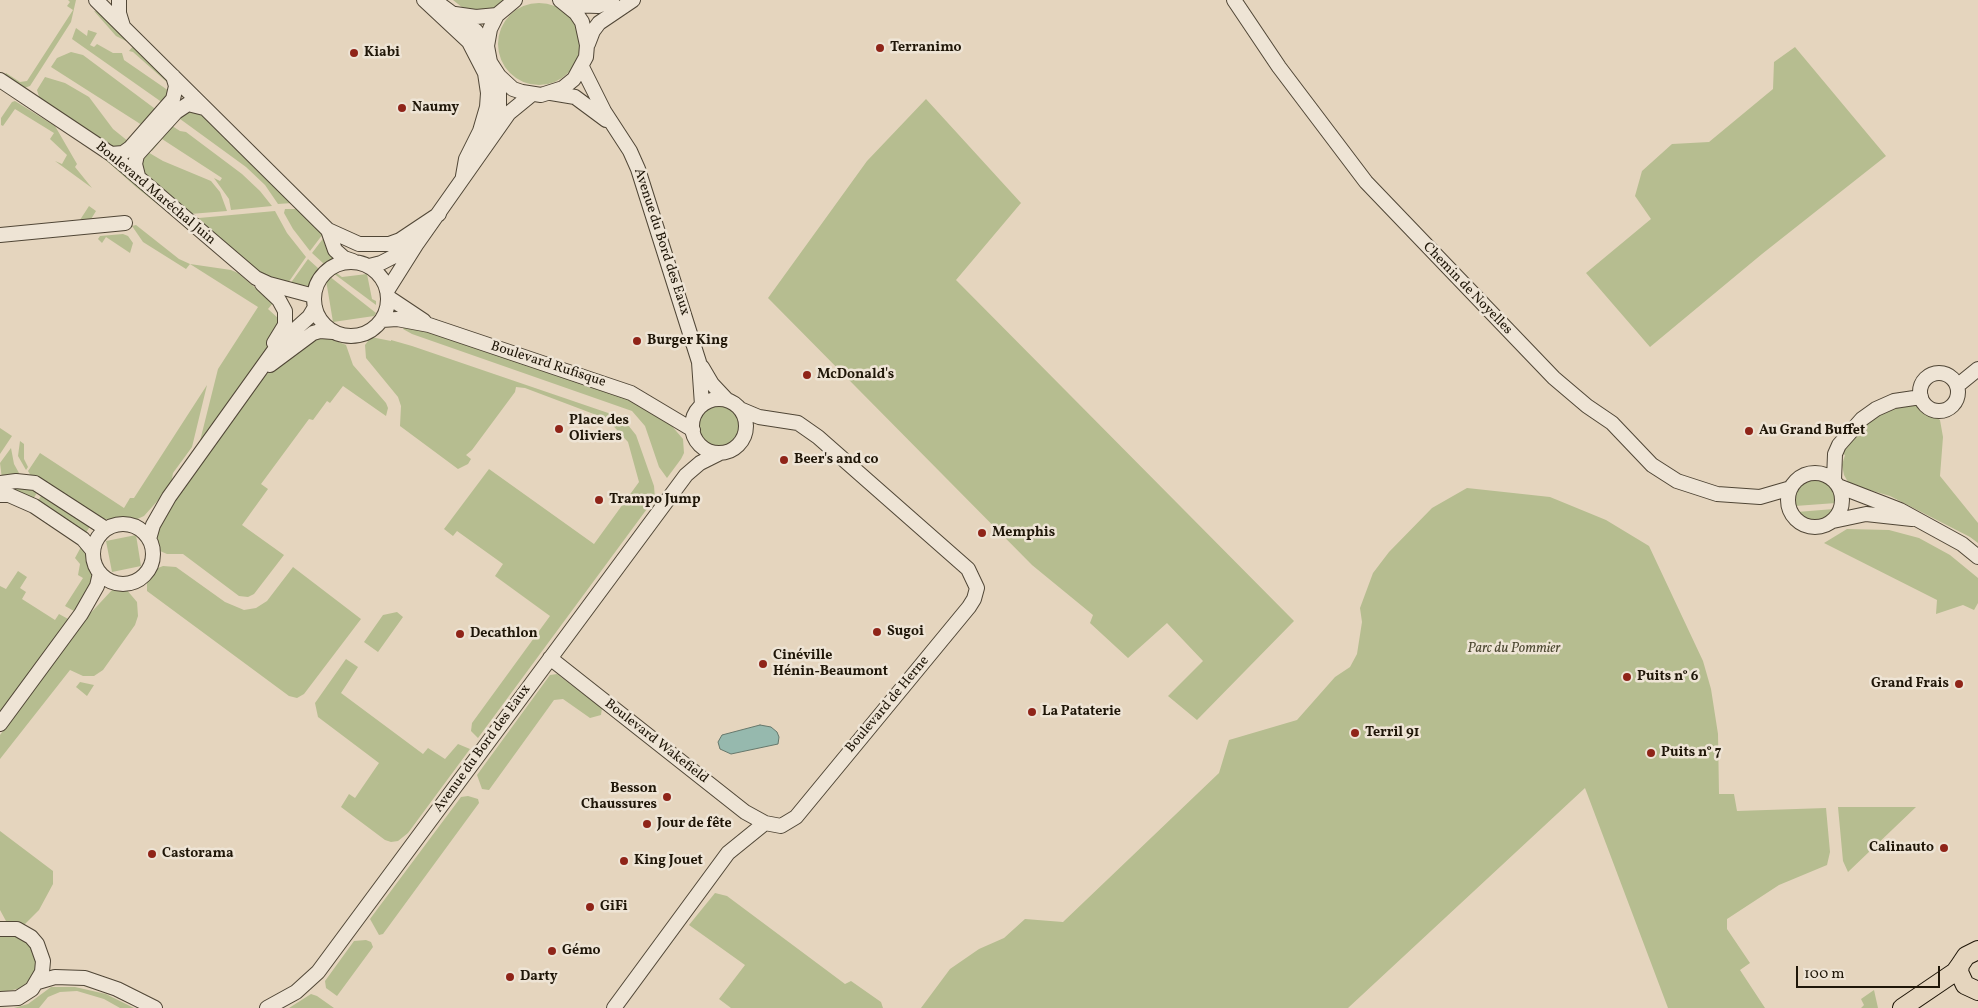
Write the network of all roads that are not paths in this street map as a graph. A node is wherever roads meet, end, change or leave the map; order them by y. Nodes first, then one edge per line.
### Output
1 (96, 0) edge
2 (119, 0) edge
3 (424, 0) edge
4 (434, 0) edge
5 (515, 0) edge
6 (612, 0) edge
7 (633, 0) edge
8 (1234, 0) edge
9 (564, 2) edge
10 (454, 14) junction
11 (497, 14) junction
12 (123, 27) junction
13 (587, 45) junction
14 (487, 46) junction
15 (582, 67) junction
16 (173, 76) junction
17 (498, 76) junction
18 (0, 80) edge
19 (550, 93) junction
20 (531, 94) junction
21 (204, 108) junction
22 (615, 127) junction
23 (110, 154) junction
24 (480, 154) junction
25 (138, 176) junction
26 (462, 182) junction
27 (439, 214) junction
28 (125, 223) dead end
29 (328, 230) junction
30 (0, 236) edge
31 (416, 245) junction
32 (354, 261) junction
33 (369, 266) junction
34 (256, 278) junction
35 (388, 294) junction
36 (314, 302) junction
37 (382, 320) junction
38 (429, 324) junction
39 (333, 332) junction
40 (700, 362) junction
41 (1978, 369) edge
42 (258, 375) junction
43 (1957, 386) junction
44 (1921, 397) junction
45 (726, 400) junction
46 (699, 409) junction
47 (740, 409) junction
48 (663, 412) junction
49 (774, 418) junction
50 (694, 435) junction
51 (745, 436) junction
52 (720, 454) junction
53 (1835, 454) junction
54 (1814, 473) junction
55 (686, 475) junction
56 (0, 483) edge
57 (1836, 483) junction
58 (1791, 488) junction
59 (0, 495) edge
60 (169, 497) junction
61 (1760, 497) junction
62 (1789, 508) junction
63 (1916, 520) junction
64 (1833, 521) junction
65 (134, 526) junction
66 (106, 529) junction
67 (149, 539) junction
68 (93, 551) junction
69 (1978, 557) edge
70 (100, 573) junction
71 (117, 583) junction
72 (81, 614) junction
73 (550, 658) junction
74 (0, 724) edge
75 (764, 823) junction
76 (1, 926) edge
77 (1977, 949) edge
78 (43, 960) junction
79 (1960, 965) junction
80 (76, 977) junction
81 (38, 982) junction
82 (1933, 987) junction
83 (1972, 988) edge
84 (7, 1002) edge
85 (155, 1008) edge
86 (267, 1008) edge
87 (614, 1008) edge
88 (1902, 1008) edge

1 - 12 street
2 - 12 street
3 - 26 street
4 - 10 street
5 - 11 street
6 - 9 street
7 - 13 street
8 - 61 street, Chemin de Noyelles
9 - 13 street
10 - 11 street
10 - 14 street
11 - 14 street
12 - 16 street
13 - 15 street
14 - 17 street
15 - 19 street
15 - 22 street, Avenue du Bord des Eaux
16 - 21 street
16 - 23 street
17 - 20 street
17 - 24 street
18 - 23 street, Boulevard Maréchal Juin
19 - 20 street
19 - 22 street, Avenue du Bord des Eaux
20 - 24 street
21 - 25 street
21 - 29 street
22 - 40 street, Avenue du Bord des Eaux
23 - 25 street, Boulevard Maréchal Juin
24 - 26 street
25 - 34 street, Boulevard Maréchal Juin
26 - 27 street
27 - 29 street
27 - 31 street
28 - 30 street
29 - 32 street
31 - 33 street
31 - 35 street
32 - 33 street
32 - 36 street
33 - 35 street
34 - 36 street, Boulevard Maréchal Juin
34 - 42 street
35 - 37 street
35 - 38 street, Boulevard Rufisque
36 - 39 street
36 - 42 street
37 - 38 street, Boulevard Rufisque
37 - 39 street
38 - 48 street, Boulevard Rufisque
39 - 42 street
40 - 45 street, Avenue du Bord des Eaux
40 - 46 street, Avenue du Bord des Eaux
41 - 43 street
42 - 60 street
43 - 44 street
43 - 44 street
44 - 53 street
45 - 46 street
45 - 47 street
46 - 48 street, Boulevard Rufisque
46 - 50 street
47 - 49 street, Boulevard de Herne
47 - 51 street
48 - 50 street, Boulevard Rufisque
49 - 51 street
49 - 75 street, Boulevard de Herne
50 - 52 street
50 - 55 street, Avenue du Bord des Eaux
51 - 52 street
52 - 55 street, Avenue du Bord des Eaux
53 - 54 street
53 - 57 street
54 - 57 street
54 - 58 street
55 - 73 street, Avenue du Bord des Eaux
56 - 66 street
57 - 63 street
57 - 64 street
58 - 61 street, Chemin de Noyelles
58 - 62 street
59 - 68 street
60 - 65 street
60 - 67 street
61 - 62 street, Chemin de Noyelles
62 - 64 street
63 - 64 street
63 - 69 street
65 - 66 street
65 - 67 street
66 - 68 street
67 - 71 street
68 - 70 street
70 - 71 street
70 - 72 street
71 - 72 street
72 - 74 street
73 - 75 street, Boulevard Wakefield
73 - 86 street, Avenue du Bord des Eaux
75 - 87 street
76 - 78 street
77 - 79 main road
78 - 80 street
78 - 81 street
79 - 82 main road
79 - 83 main road
80 - 81 street
80 - 85 street
81 - 84 street
82 - 83 main road
82 - 88 main road

